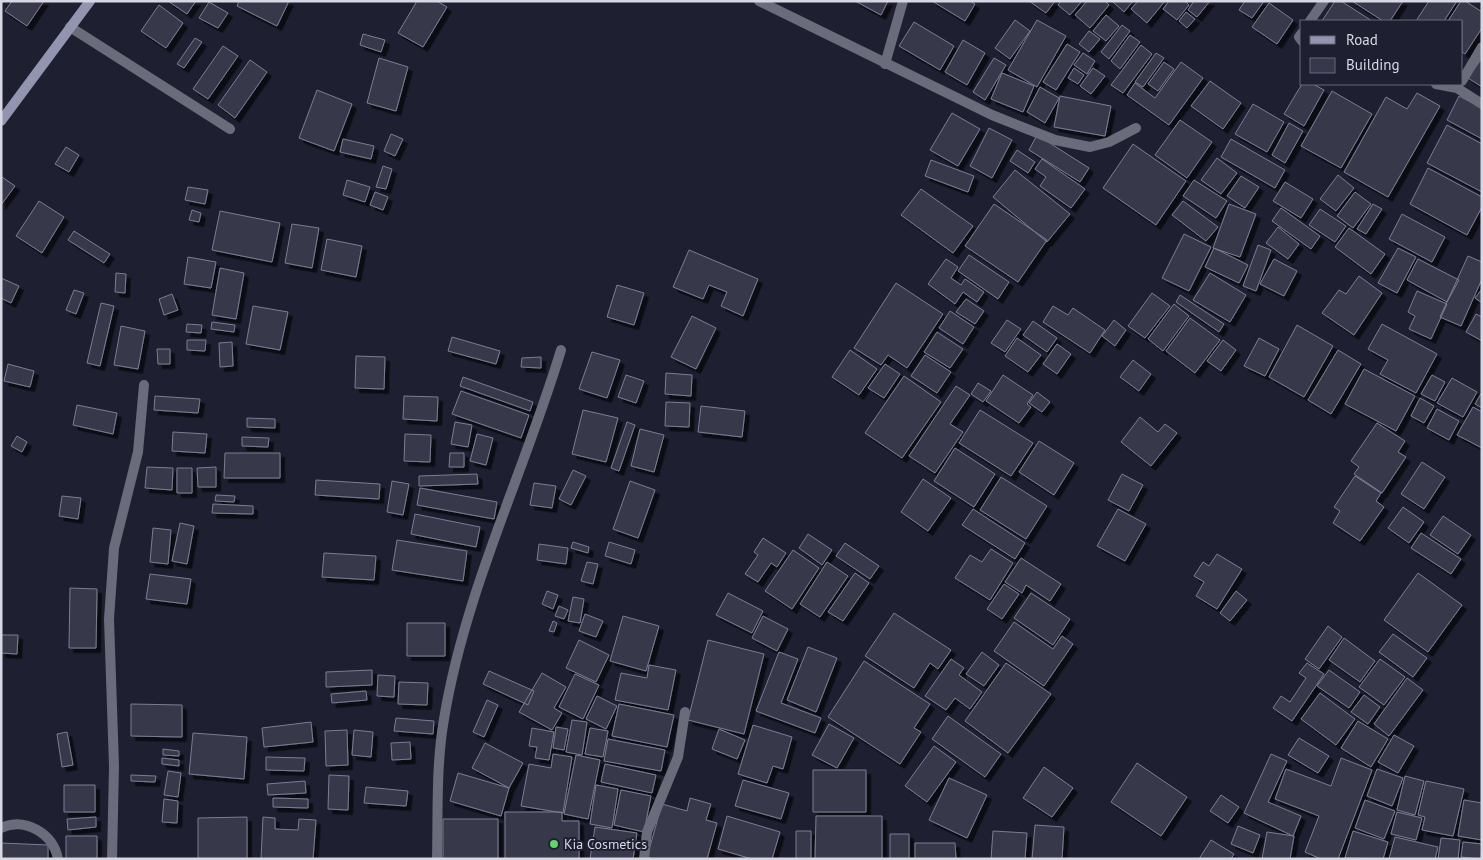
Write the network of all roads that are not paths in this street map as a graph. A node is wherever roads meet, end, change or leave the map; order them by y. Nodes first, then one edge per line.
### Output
1 (90, 1) edge
2 (759, 1) edge
3 (903, 1) edge
4 (1324, 1) edge
5 (1311, 20) edge
6 (70, 27) junction
7 (1482, 47) edge
8 (885, 64) junction
9 (1463, 79) edge
10 (1461, 85) edge
11 (1482, 104) edge
12 (1, 121) edge
13 (1136, 128) dead end
14 (230, 129) dead end
15 (561, 350) dead end
16 (144, 385) dead end
17 (685, 712) dead end
18 (1, 828) edge
19 (58, 859) edge
20 (112, 859) edge
21 (436, 859) edge
22 (644, 859) edge

1 - 6 main road
2 - 8 street
3 - 8 street
4 - 5 street
6 - 12 main road
6 - 14 street
7 - 9 street
8 - 13 street
10 - 11 street
15 - 21 street
16 - 20 street
17 - 22 street
18 - 19 street

